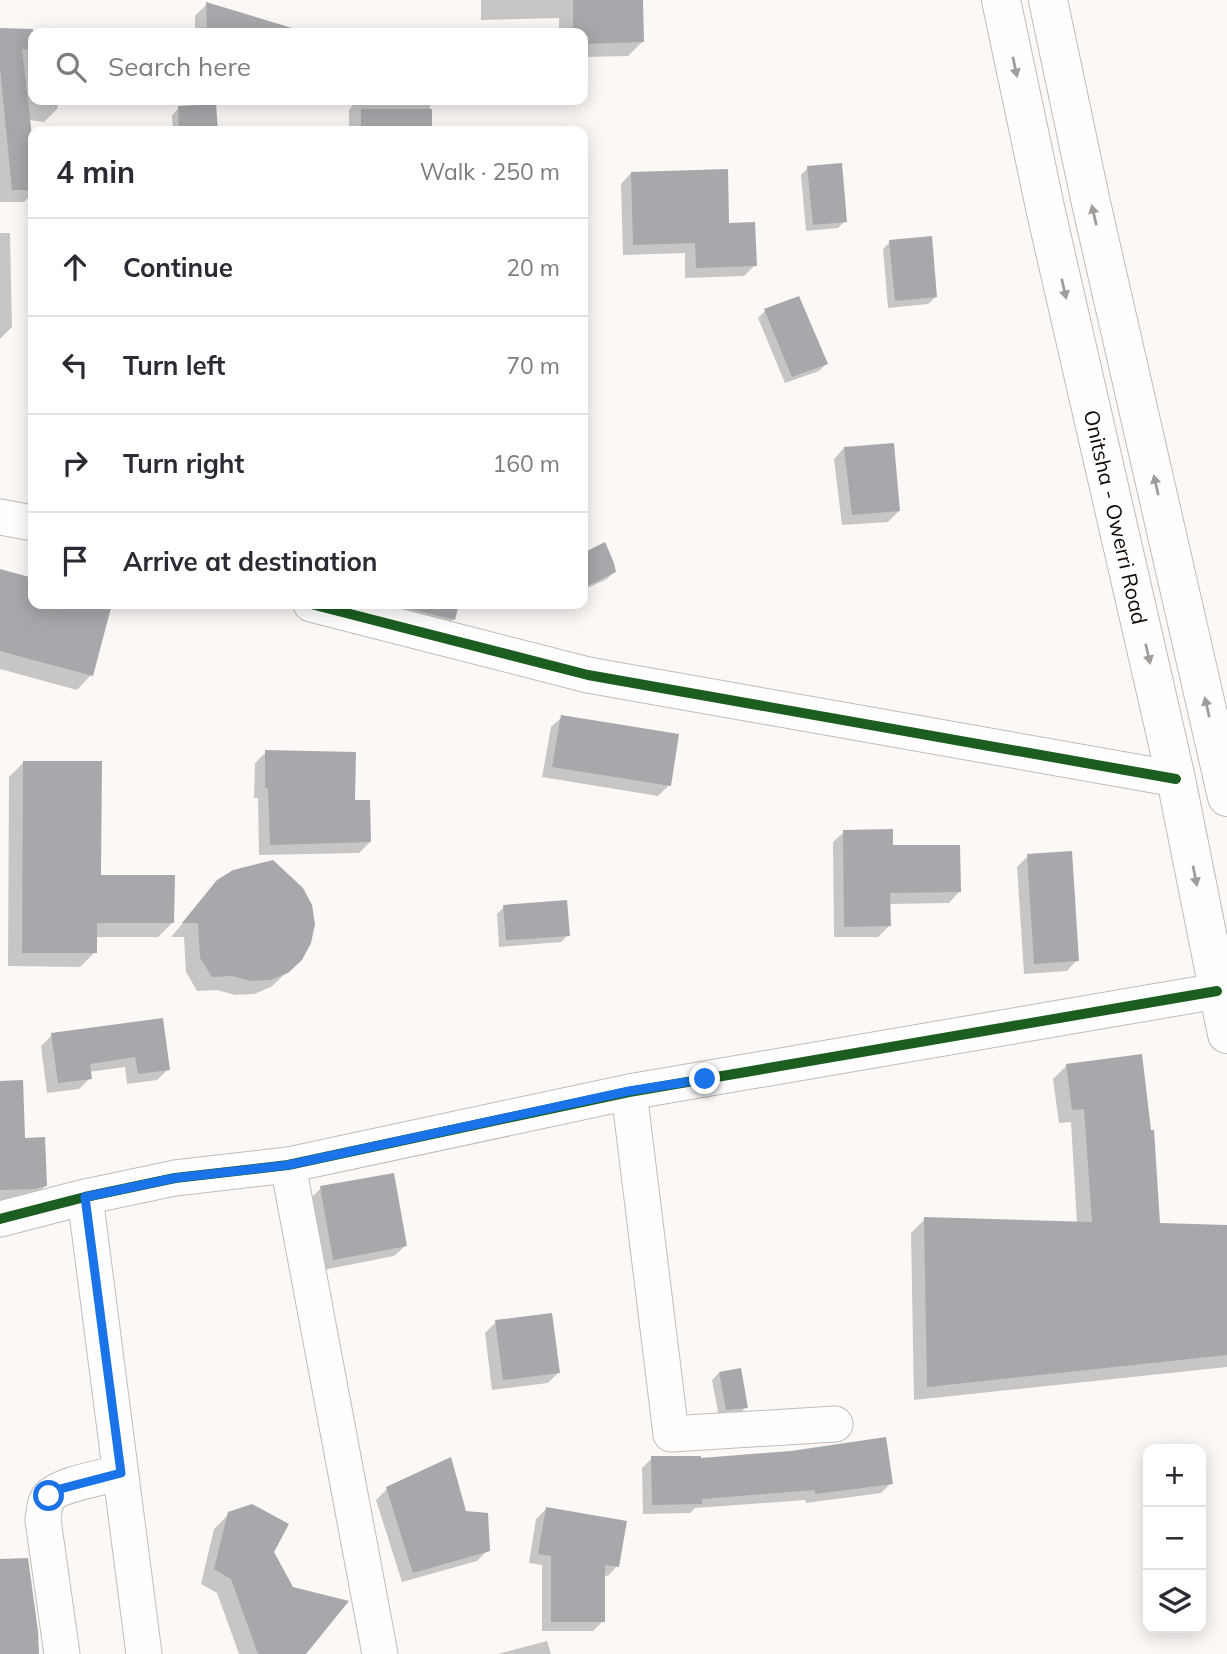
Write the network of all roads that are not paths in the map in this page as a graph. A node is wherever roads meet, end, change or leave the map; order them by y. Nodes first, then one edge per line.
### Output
1 (1001, 0) edge
2 (1048, 0) edge
3 (0, 517) edge
4 (28, 522) edge
5 (331, 609) edge
6 (1177, 779) junction
7 (1227, 797) edge
8 (1217, 991) junction
9 (1227, 1034) edge
10 (629, 1091) junction
11 (288, 1165) junction
12 (85, 1197) junction
13 (0, 1219) edge
14 (835, 1424) dead end
15 (121, 1473) junction
16 (62, 1654) edge
17 (144, 1654) edge
18 (380, 1654) edge

1 -> 6 highway, Onitsha - Owerri Road
7 -> 2 highway
3 - 4 street
5 - 6 street
6 -> 8 highway, Onitsha - Owerri Road
8 - 9 highway, Onitsha - Owerri Road
8 - 10 street
10 - 11 street
10 - 14 street
11 - 12 street
11 - 18 street
12 - 13 street
12 - 15 street
15 - 16 street
15 - 17 street

